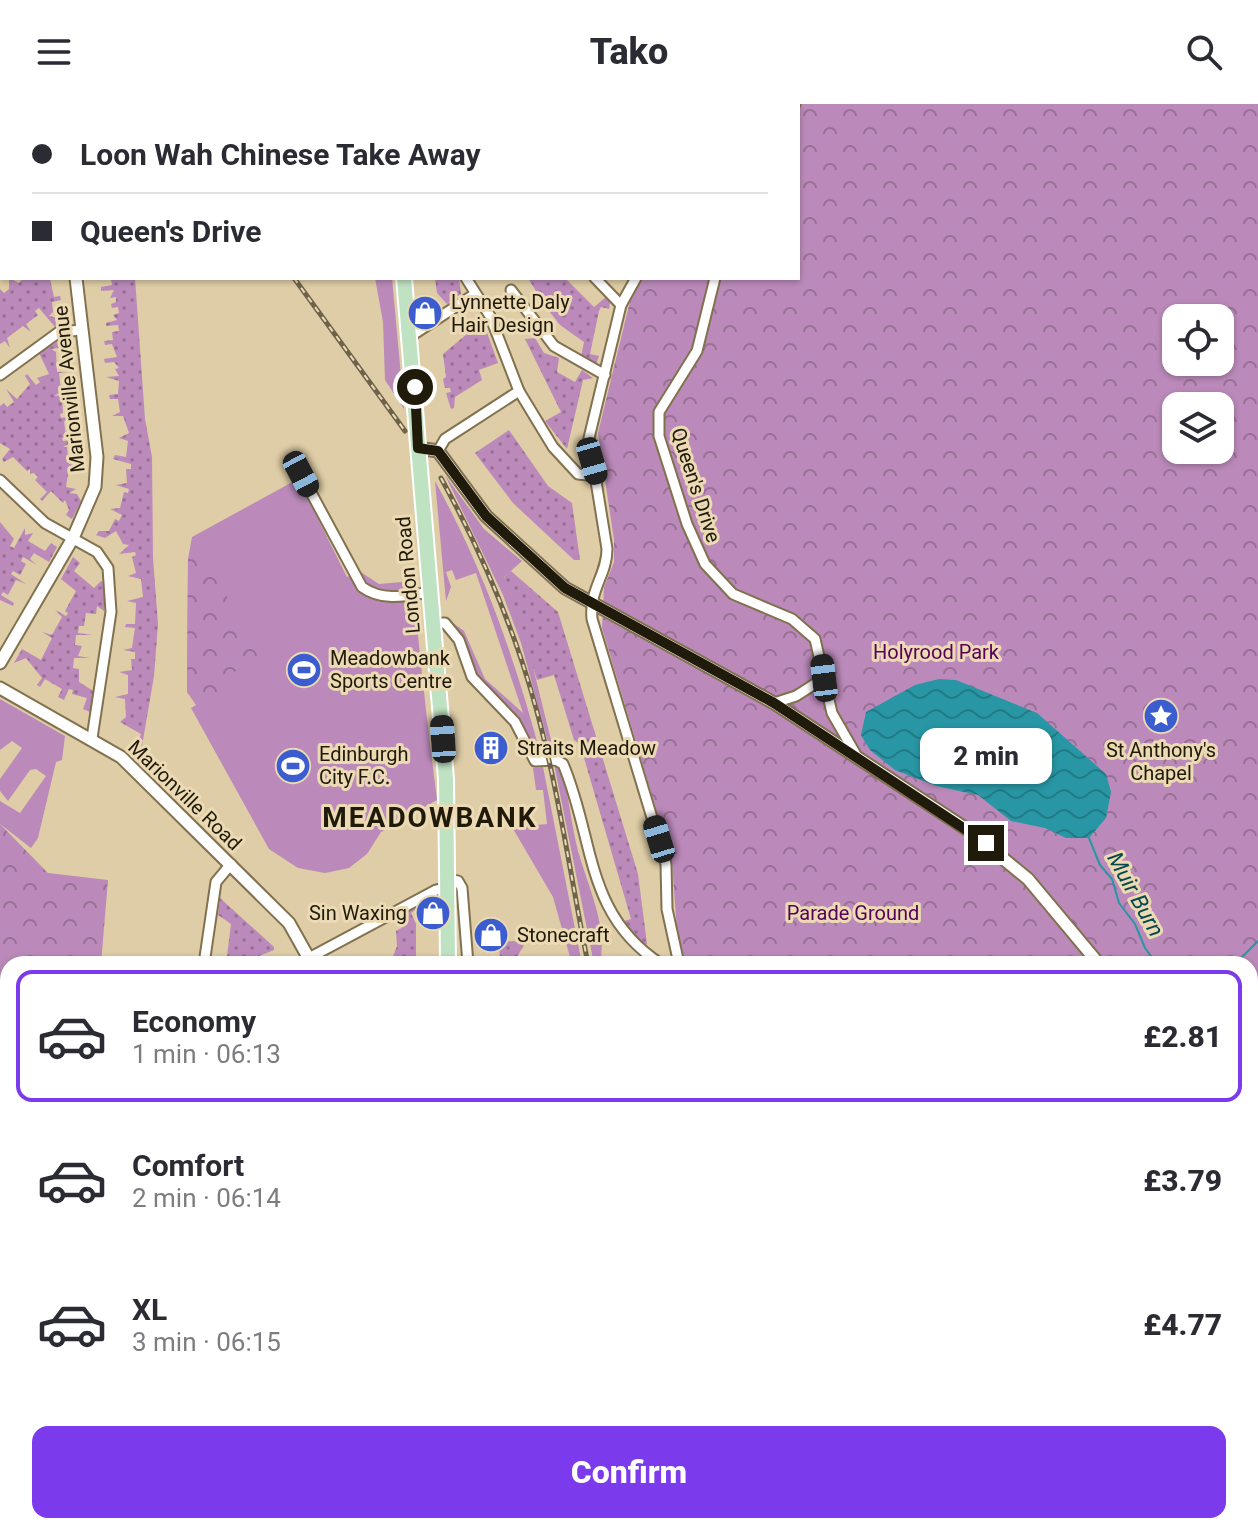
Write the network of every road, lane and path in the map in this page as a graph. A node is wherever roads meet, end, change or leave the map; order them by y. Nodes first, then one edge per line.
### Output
1 (76, 280) edge
2 (404, 280) edge
3 (467, 280) edge
4 (597, 280) edge
5 (635, 280) edge
6 (715, 280) edge
7 (511, 290) dead end
8 (475, 294) junction
9 (621, 305) junction
10 (82, 330) junction
11 (411, 336) junction
12 (0, 375) edge
13 (605, 375) junction
14 (519, 391) junction
15 (418, 448) junction
16 (438, 451) junction
17 (301, 474) dead end
18 (597, 476) junction
19 (0, 480) edge
20 (73, 538) junction
21 (430, 592) junction
22 (590, 603) junction
23 (433, 623) junction
24 (0, 663) edge
25 (824, 678) junction
26 (0, 688) edge
27 (774, 703) junction
28 (92, 738) junction
29 (857, 756) junction
30 (231, 864) junction
31 (448, 883) junction
32 (205, 956) edge
33 (306, 956) edge
34 (317, 956) edge
35 (448, 956) edge
36 (467, 956) edge
37 (650, 956) edge
38 (677, 956) edge
39 (1092, 956) edge

1 - 10 street, Marionville Avenue
2 - 11 main road, London Road
3 - 8 street
4 - 9 street
5 - 9 street
6 - 25 street, Queen's Drive
7 - 13 street
8 - 11 street
8 - 14 street
9 - 13 street
10 - 12 street
10 - 20 street, Marionville Avenue
11 - 15 main road, London Road
13 - 18 street
14 - 16 street
14 - 18 street
15 - 16 street
15 - 21 main road, London Road
16 - 22 street
17 - 21 street
18 - 22 street
19 - 20 street
20 - 24 street, Marionville Avenue
20 - 28 street
21 - 23 main road, London Road
22 - 27 street
22 - 38 street
23 - 31 main road, London Road
23 - 37 street
25 - 27 street
25 - 29 street, Queen's Drive
26 - 28 street, Marionville Road
27 - 29 street
28 - 30 street, Marionville Road
29 - 39 street, Queen's Drive
30 - 32 street
30 - 33 street, Marionville Road
31 - 34 street
31 - 35 main road, London Road
31 - 36 street

